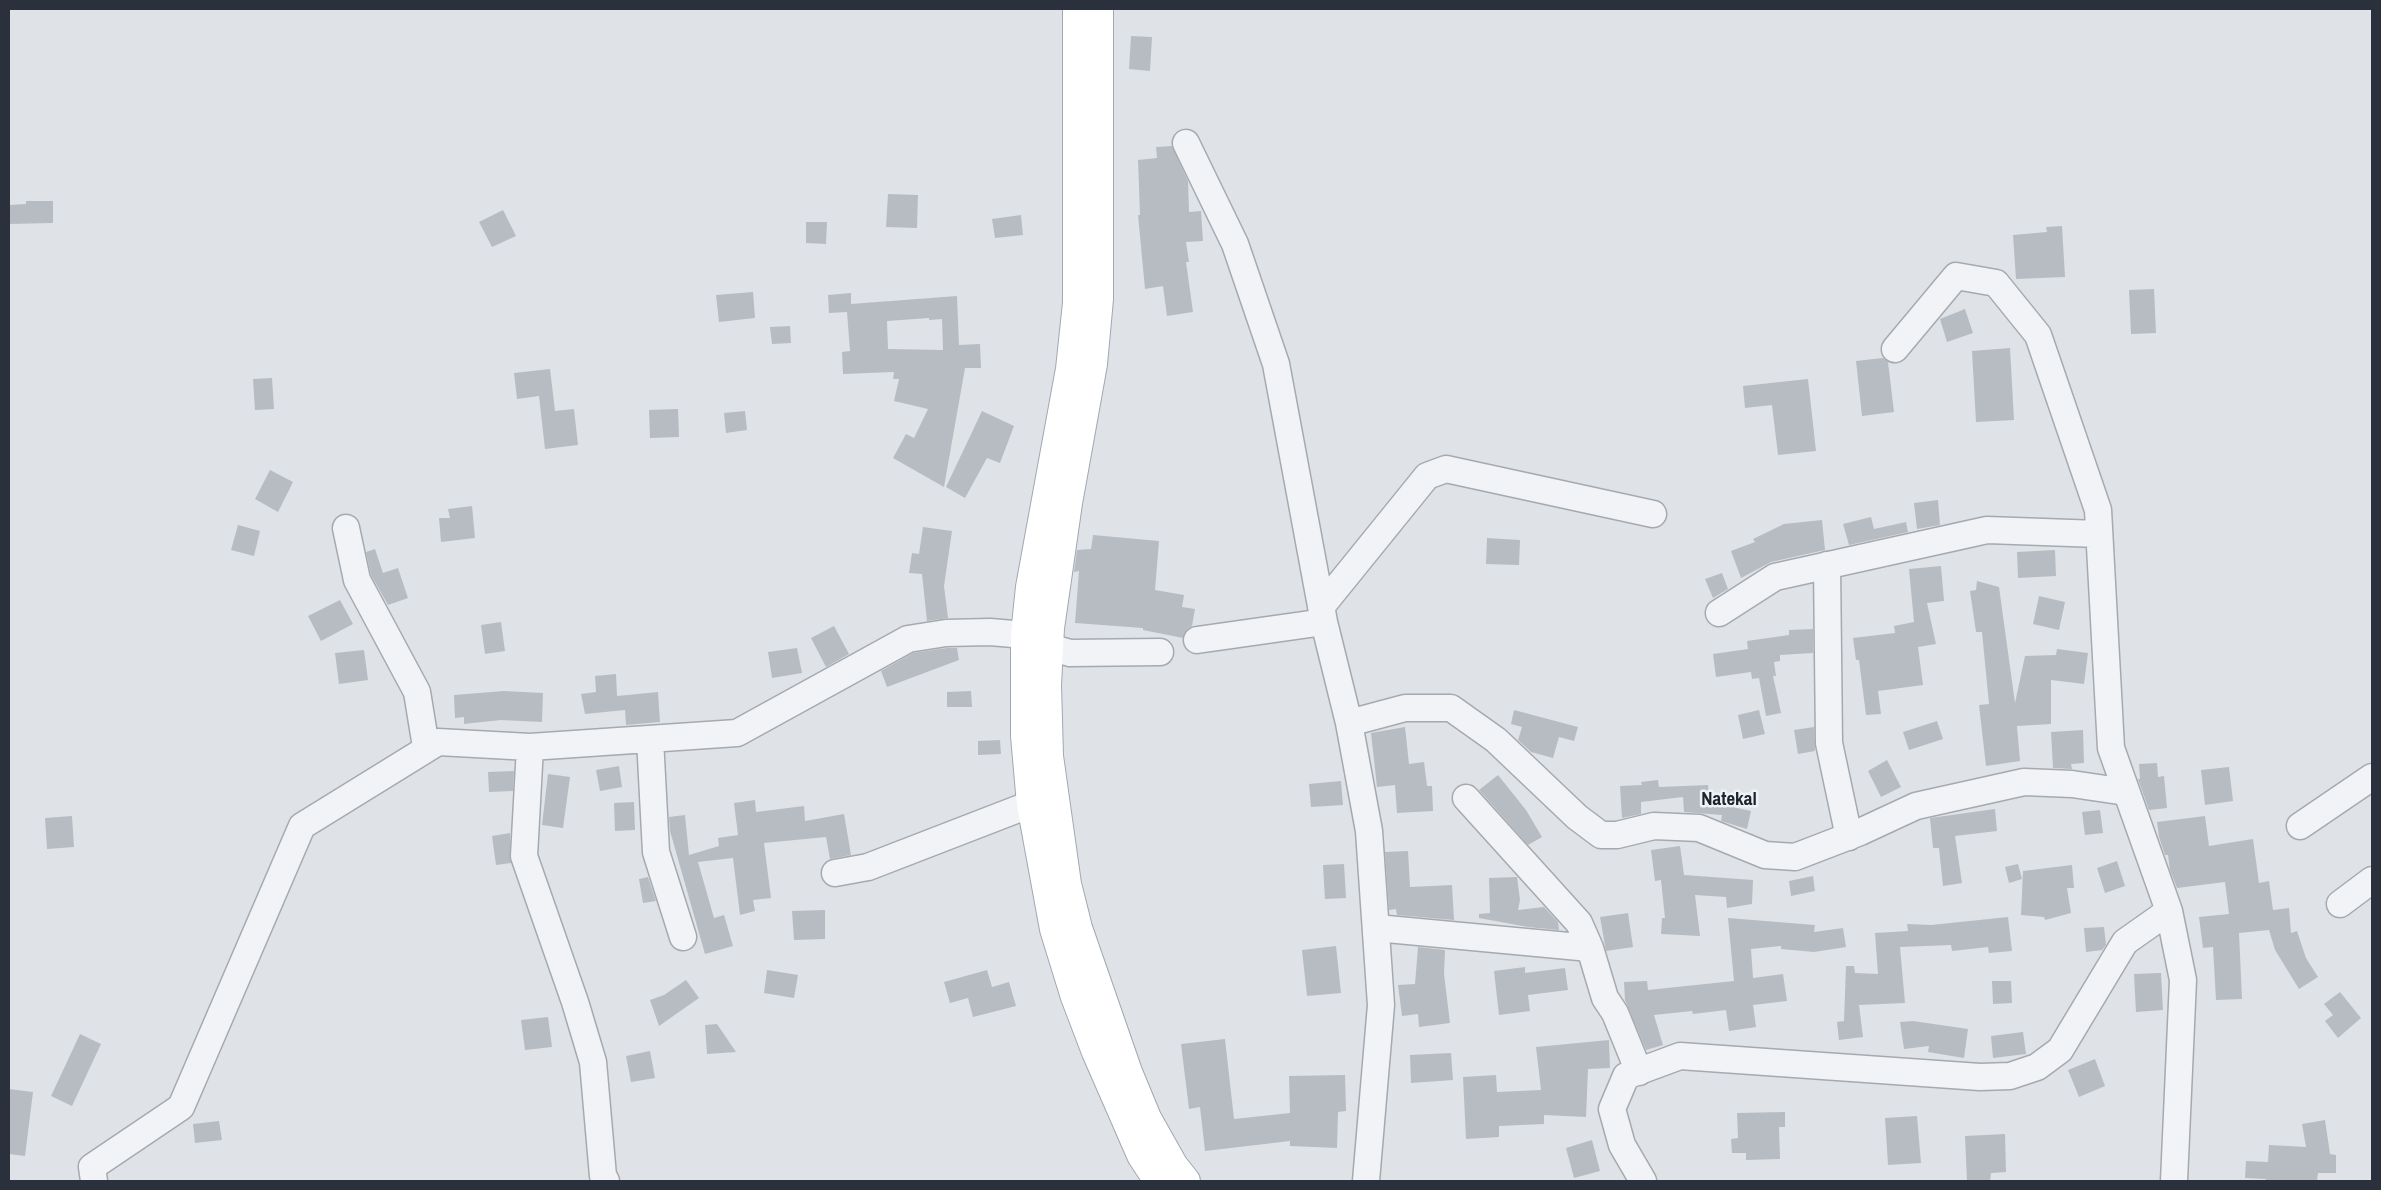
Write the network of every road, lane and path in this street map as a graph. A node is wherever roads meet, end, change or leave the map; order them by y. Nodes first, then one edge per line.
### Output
1 (1077, 9) edge
2 (1099, 9) edge
3 (1186, 144) dead end
4 (1895, 349) dead end
5 (1653, 514) dead end
6 (346, 528) dead end
7 (2099, 534) junction
8 (1827, 565) junction
9 (1719, 613) dead end
10 (1323, 614) junction
11 (1025, 635) junction
12 (1197, 640) dead end
13 (1049, 647) junction
14 (1160, 652) dead end
15 (1348, 723) junction
16 (650, 740) junction
17 (438, 742) junction
18 (530, 747) junction
19 (2372, 777) edge
20 (2126, 792) junction
21 (1466, 798) dead end
22 (1030, 804) junction
23 (2300, 826) dead end
24 (1849, 836) junction
25 (835, 873) dead end
26 (2372, 880) edge
27 (2340, 904) dead end
28 (2169, 911) junction
29 (1376, 928) junction
30 (683, 937) dead end
31 (1590, 948) junction
32 (1639, 1072) junction
33 (94, 1181) edge
34 (606, 1181) edge
35 (1158, 1181) edge
36 (1186, 1181) edge
37 (1366, 1181) edge
38 (1644, 1181) edge
39 (2174, 1181) edge

1 - 11 main road
2 - 13 main road
3 - 10 street
4 - 7 street
5 - 10 street
6 - 17 street
7 - 8 street
7 - 20 street
8 - 9 street
8 - 24 street
10 - 12 street
10 - 15 street
11 - 13 street
11 - 16 street
11 - 22 main road
13 - 14 street
13 - 36 main road
15 - 24 street
15 - 29 street
16 - 18 street
16 - 30 street
17 - 18 street
17 - 33 street
18 - 34 street
19 - 23 street
20 - 24 street
20 - 28 street
21 - 31 street
22 - 25 street
22 - 35 main road
26 - 27 street
28 - 32 street
28 - 39 street
29 - 31 street
29 - 37 street
31 - 32 street
32 - 38 street

